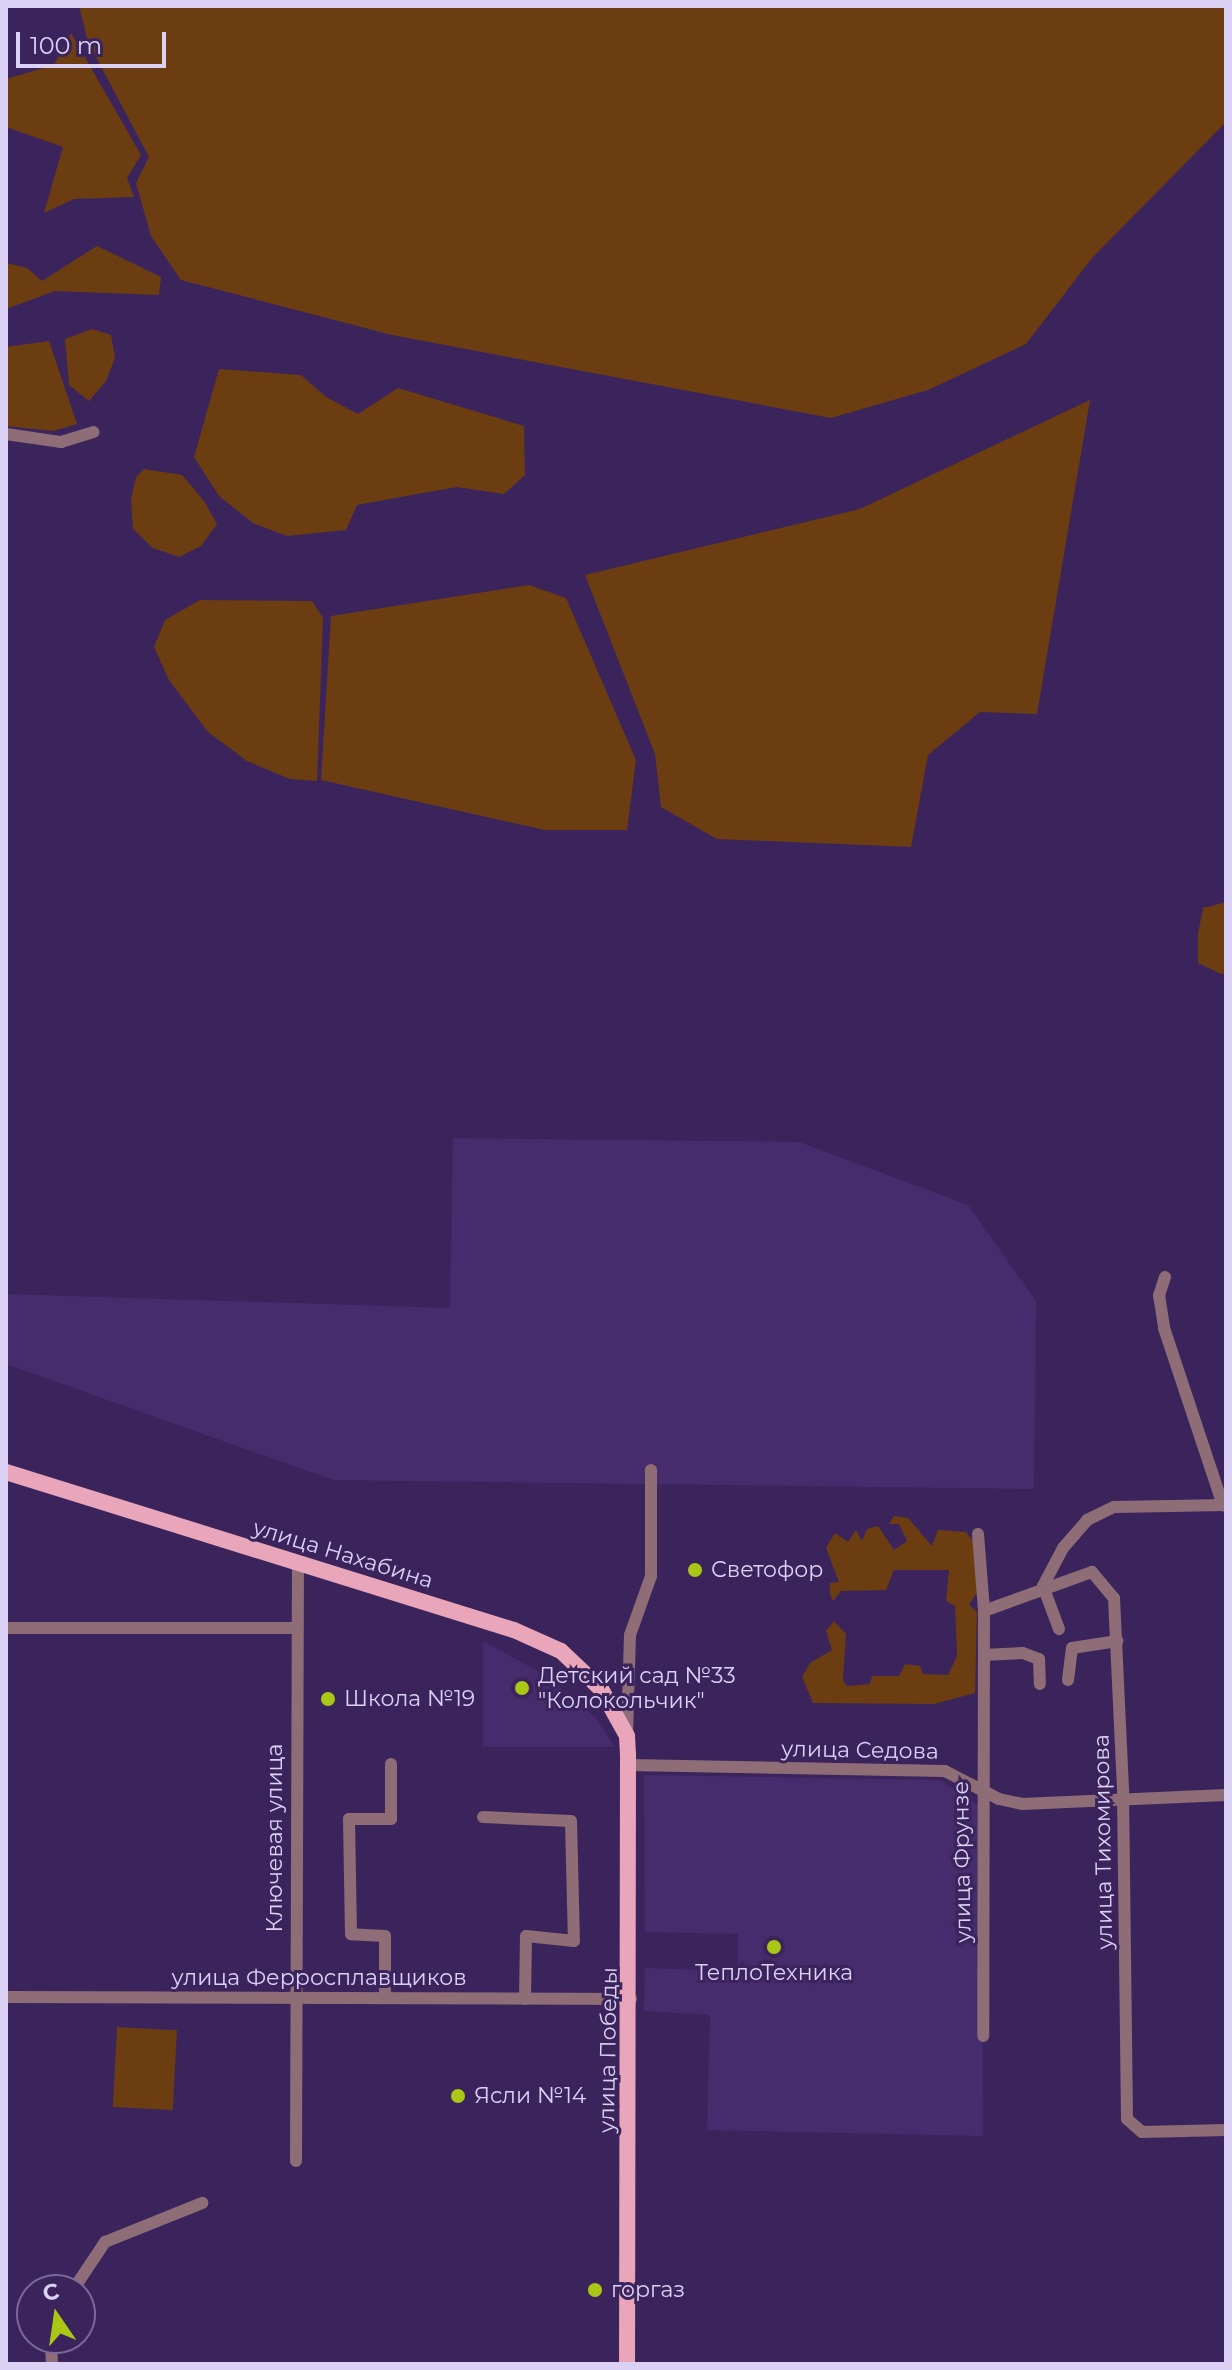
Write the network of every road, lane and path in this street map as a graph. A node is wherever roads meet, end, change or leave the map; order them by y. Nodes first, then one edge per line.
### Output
1 (94, 432) dead end
2 (6, 434) edge
3 (1165, 1277) dead end
4 (651, 1470) dead end
5 (6, 1472) edge
6 (1225, 1505) edge
7 (978, 1534) dead end
8 (298, 1563) junction
9 (1043, 1586) junction
10 (984, 1611) junction
11 (6, 1628) edge
12 (296, 1628) junction
13 (1059, 1629) dead end
14 (1117, 1641) junction
15 (984, 1655) junction
16 (1068, 1680) dead end
17 (1040, 1684) dead end
18 (627, 1736) junction
19 (391, 1764) dead end
20 (629, 1765) junction
21 (981, 1789) junction
22 (1226, 1795) edge
23 (1123, 1800) junction
24 (483, 1817) dead end
25 (6, 1997) edge
26 (295, 1998) junction
27 (385, 1998) junction
28 (525, 1999) junction
29 (631, 1999) junction
30 (983, 2036) dead end
31 (1226, 2130) edge
32 (296, 2161) dead end
33 (202, 2203) dead end
34 (84, 2274) edge
35 (627, 2364) edge

1 - 2 street
3 - 6 street
4 - 18 street
5 - 8 main road, улица Нахабина
6 - 9 street
7 - 10 street, улица Фрунзе
8 - 12 street, Ключевая улица
8 - 18 main road, улица Нахабина
9 - 10 street
9 - 13 street
9 - 14 street, улица Тихомирова
10 - 15 street, улица Фрунзе
11 - 12 street
12 - 26 street, Ключевая улица
14 - 16 street
14 - 23 street, улица Тихомирова
15 - 17 street
15 - 21 street, улица Фрунзе
18 - 20 main road, улица Победы
19 - 27 street
20 - 21 street, улица Седова
20 - 29 main road, улица Победы
21 - 23 street, улица Седова
21 - 30 street, улица Фрунзе
22 - 23 street, улица Седова
23 - 31 street, улица Тихомирова
24 - 28 street
25 - 26 street, улица Ферросплавщиков
26 - 27 street, улица Ферросплавщиков
26 - 32 street, Ключевая улица
27 - 28 street, улица Ферросплавщиков
28 - 29 street, улица Ферросплавщиков
29 - 35 main road, улица Победы
33 - 34 street

